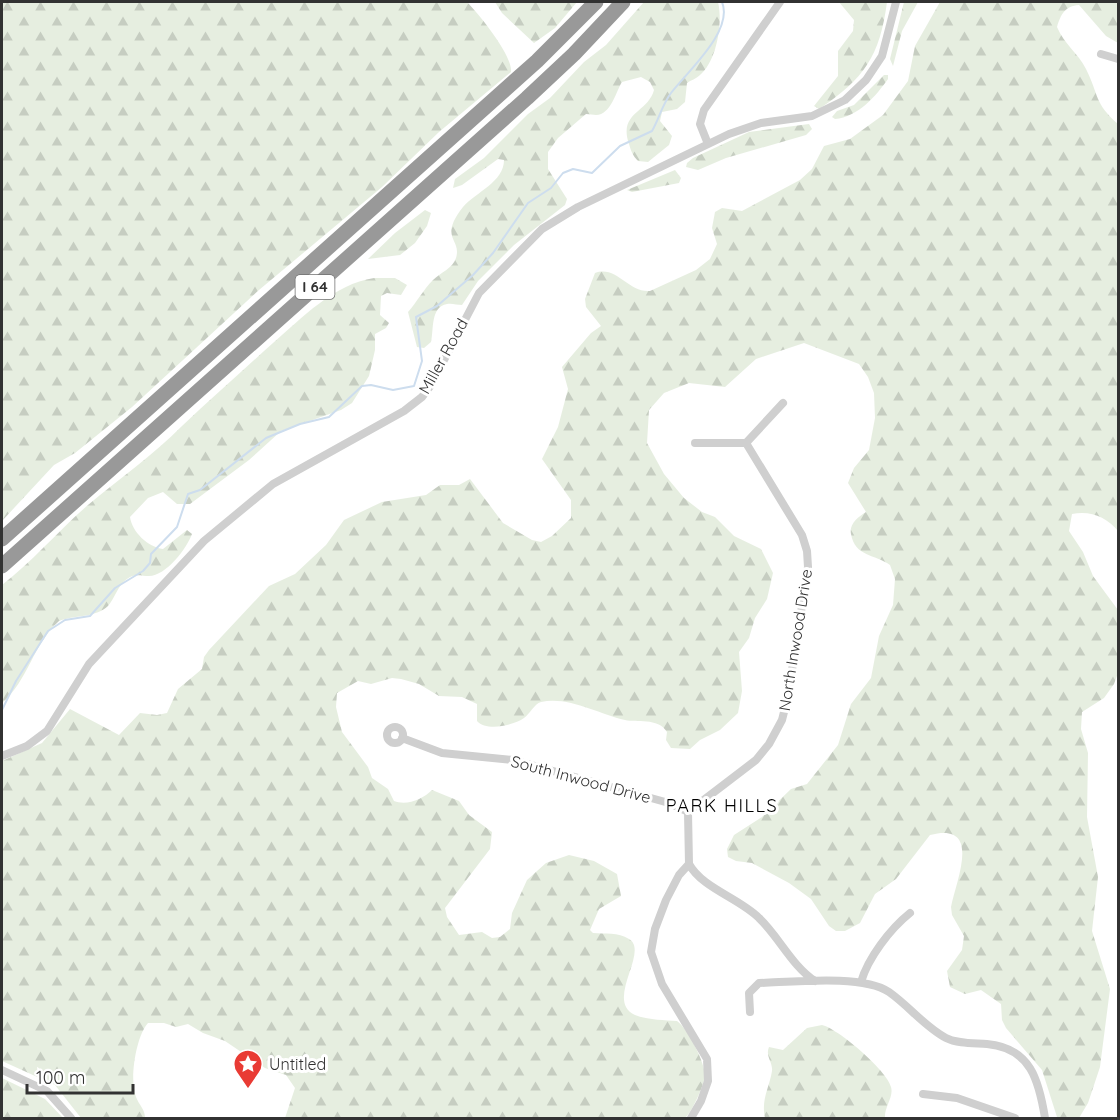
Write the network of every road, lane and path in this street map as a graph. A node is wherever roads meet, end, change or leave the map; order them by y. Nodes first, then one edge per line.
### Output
1 (596, 2) edge
2 (623, 2) edge
3 (780, 2) edge
4 (896, 2) edge
5 (1101, 54) dead end
6 (1119, 59) edge
7 (708, 144) junction
8 (783, 403) dead end
9 (695, 443) dead end
10 (747, 443) junction
11 (2, 539) edge
12 (2, 566) edge
13 (402, 738) dead end
14 (2, 756) edge
15 (688, 812) junction
16 (689, 864) junction
17 (910, 914) dead end
18 (815, 981) junction
19 (861, 982) junction
20 (750, 1012) dead end
21 (2, 1071) edge
22 (923, 1094) dead end
23 (71, 1119) edge
24 (691, 1119) edge
25 (1015, 1119) edge
26 (1045, 1119) edge

1 - 11 highway, I 64
2 - 12 highway, I 64
3 - 7 street
4 - 7 street, Miller Road
5 - 6 street
7 - 14 street, Miller Road
8 - 10 street
9 - 10 street
10 - 15 street, North Inwood Drive
13 - 15 street, South Inwood Drive
15 - 16 street
16 - 18 street
16 - 24 street
17 - 19 street
18 - 19 street
18 - 20 street
19 - 26 street
21 - 23 street
22 - 25 street

